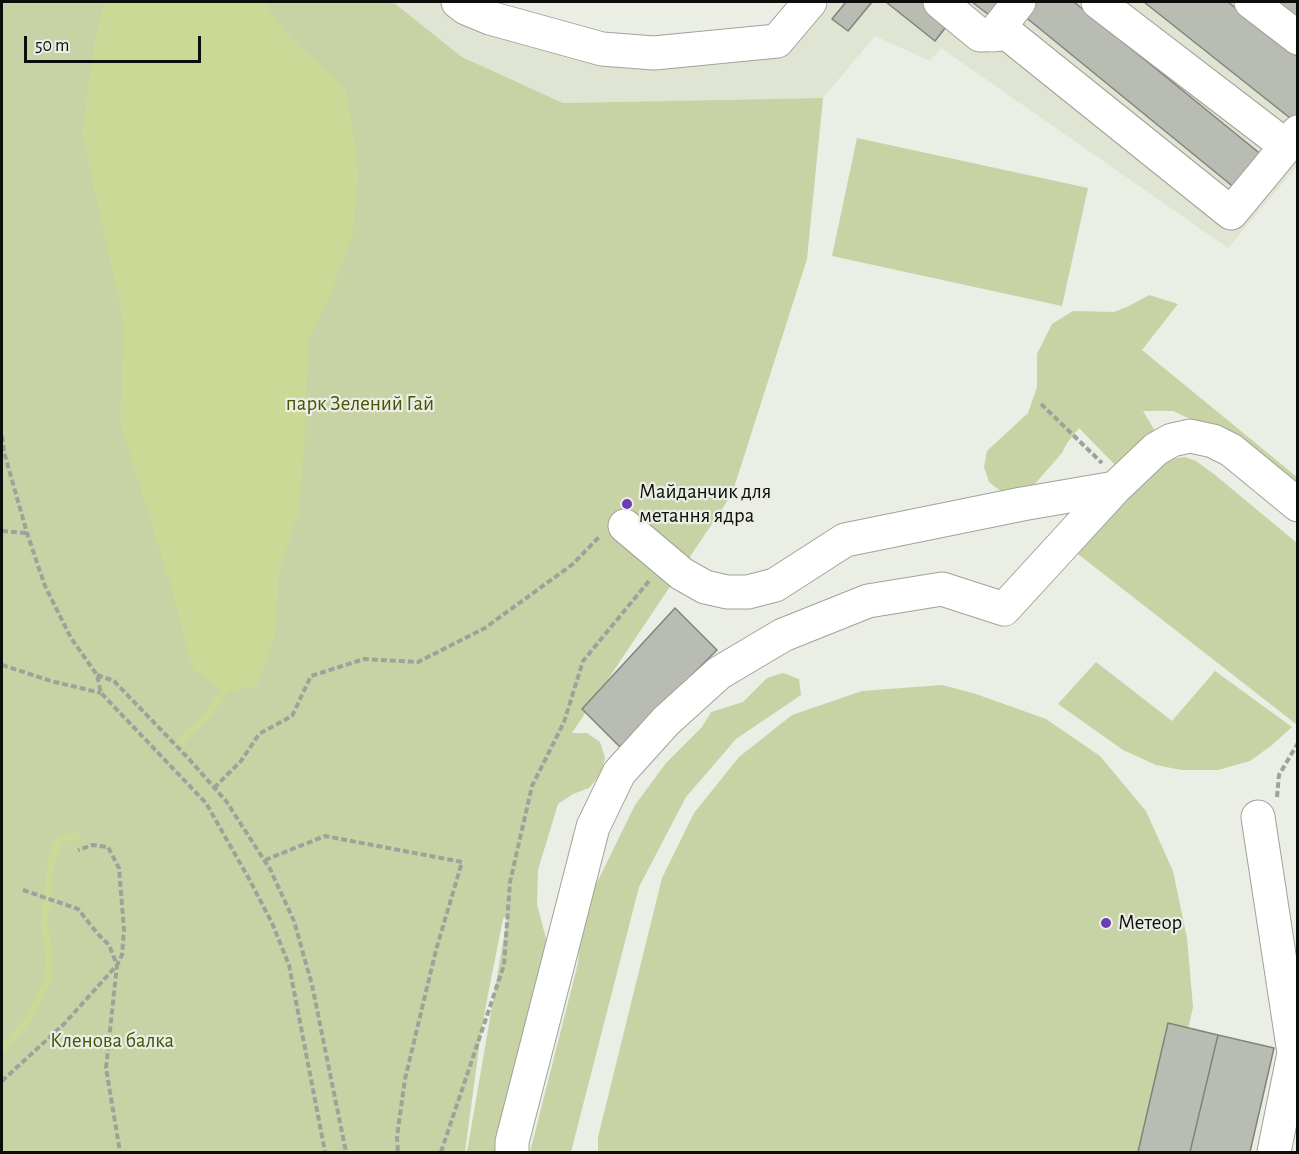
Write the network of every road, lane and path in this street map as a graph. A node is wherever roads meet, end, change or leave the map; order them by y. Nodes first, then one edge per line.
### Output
1 (458, 2) edge
2 (810, 2) edge
3 (940, 2) edge
4 (1019, 2) edge
5 (1098, 2) edge
6 (1251, 2) edge
7 (993, 35) junction
8 (1298, 38) edge
9 (1292, 139) edge
10 (1041, 404) dead end
11 (2, 436) edge
12 (1118, 485) junction
13 (1298, 505) edge
14 (625, 526) joint
15 (2, 531) edge
16 (27, 533) junction
17 (669, 562) junction
18 (2, 665) edge
19 (97, 675) junction
20 (101, 693) junction
21 (214, 788) junction
22 (1258, 817) dead end
23 (78, 850) dead end
24 (265, 860) junction
25 (23, 890) dead end
26 (117, 965) junction
27 (2, 1081) edge
28 (120, 1152) edge
29 (325, 1152) edge
30 (346, 1152) edge
31 (398, 1152) edge
32 (441, 1152) edge
33 (512, 1152) edge
34 (1274, 1152) edge

1 - 2 lane
3 - 7 lane
4 - 7 lane
5 - 9 lane
6 - 8 lane
7 - 9 lane
10 - 12 path
11 - 16 path
12 - 13 lane
12 - 17 lane
12 - 33 lane
14 - 17 lane
14 - 21 path
15 - 16 path
16 - 19 path
17 - 32 path
18 - 20 path
19 - 20 path
19 - 21 path
20 - 29 path
21 - 24 path
22 - 34 lane
23 - 26 path
24 - 30 path
24 - 31 path
25 - 26 path
26 - 27 path
26 - 28 path

